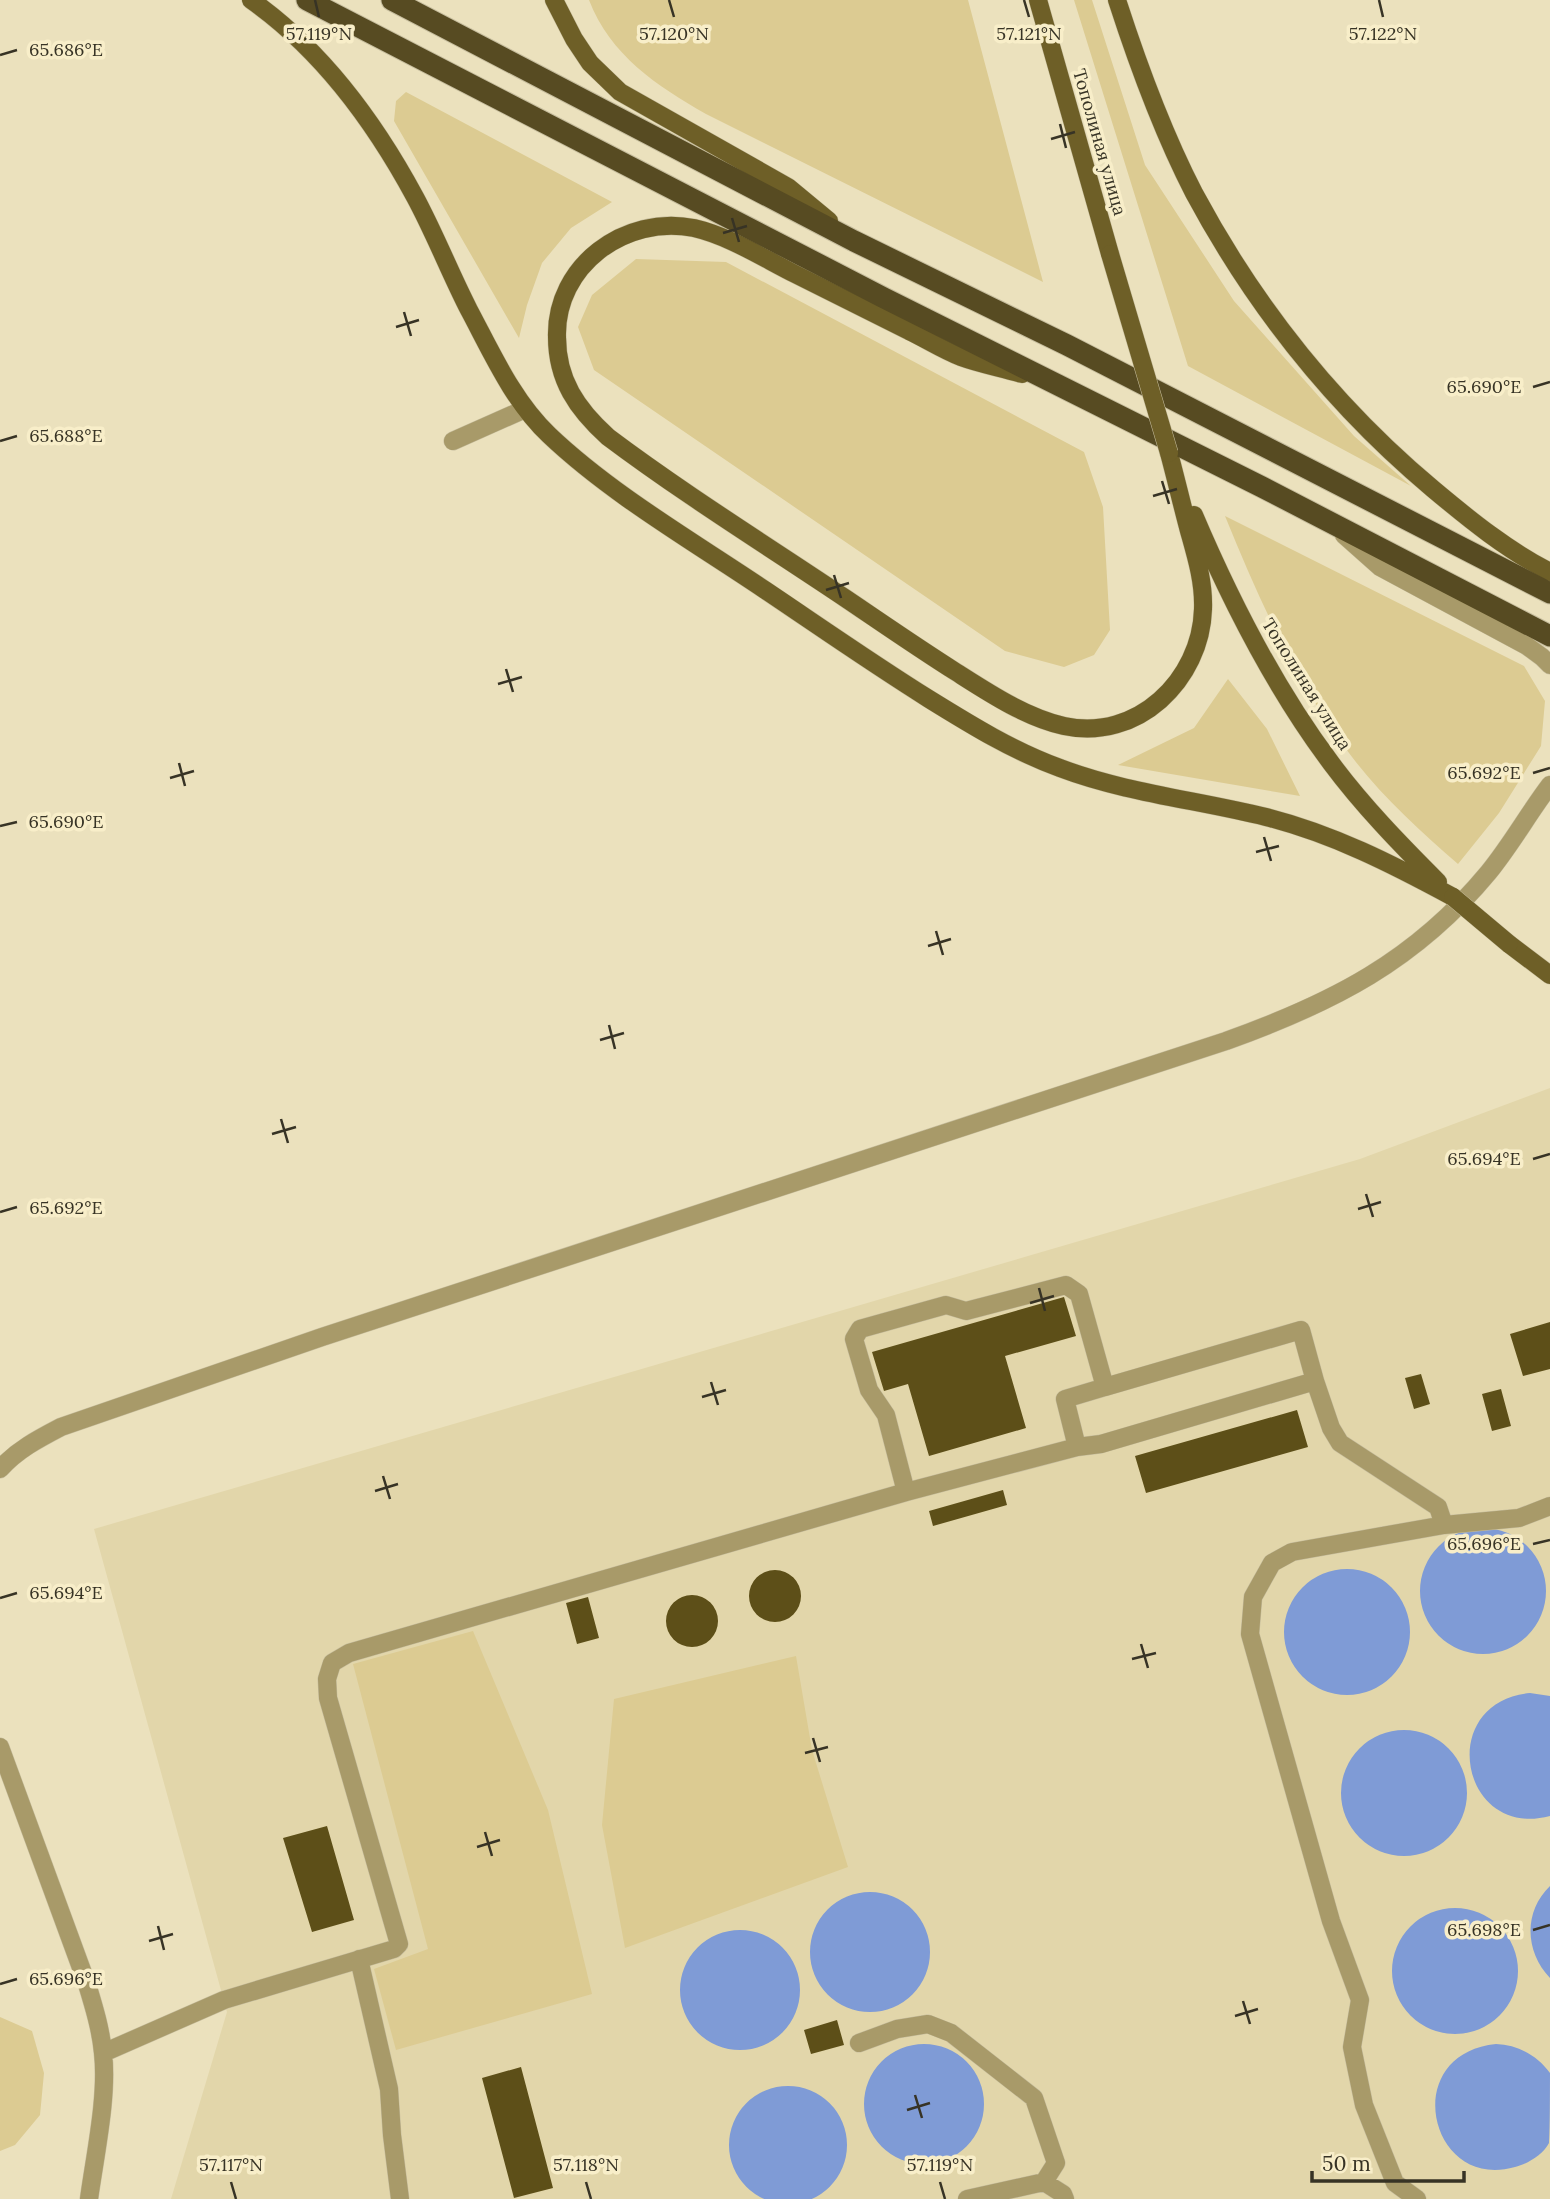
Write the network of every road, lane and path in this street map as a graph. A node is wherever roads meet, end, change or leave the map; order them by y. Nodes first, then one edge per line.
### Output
1 (251, 0) edge
2 (307, 0) edge
3 (392, 0) edge
4 (554, 0) edge
5 (1038, 0) edge
6 (1117, 0) edge
7 (854, 241) junction
8 (1056, 384) junction
9 (525, 409) junction
10 (453, 441) dead end
11 (1331, 523) junction
12 (1197, 535) junction
13 (1550, 572) edge
14 (1550, 593) edge
15 (1550, 636) edge
16 (1550, 665) edge
17 (1550, 773) edge
18 (1550, 785) edge
19 (1536, 803) junction
20 (1453, 897) junction
21 (1550, 975) edge
22 (1315, 1381) junction
23 (1105, 1387) junction
24 (1077, 1447) junction
25 (0, 1469) edge
26 (906, 1492) junction
27 (1550, 1506) edge
28 (1444, 1525) junction
29 (0, 1746) edge
30 (359, 1959) junction
31 (859, 2043) dead end
32 (103, 2053) junction
33 (1044, 2182) junction
34 (1394, 2191) edge
35 (89, 2199) edge
36 (400, 2199) edge
37 (967, 2199) edge
38 (1065, 2199) edge
39 (1417, 2199) edge

1 - 9 main road
2 - 8 highway
3 - 7 highway
4 - 7 main road
5 - 12 main road, Тополиная улица, bridge
6 - 13 main road
7 - 14 highway
8 - 11 highway
8 - 12 main road
9 - 10 street
9 - 20 main road
11 - 15 highway
11 - 16 street
12 - 20 main road, Тополиная улица
17 - 19 street
18 - 19 street
19 - 25 street
20 - 21 main road, bridge
22 - 23 street
22 - 24 street
22 - 28 street
23 - 24 street
23 - 26 street
24 - 26 street
26 - 30 street
27 - 28 street
28 - 34 street
29 - 32 street
30 - 32 street
30 - 36 street
31 - 33 street
32 - 35 street
33 - 37 street
33 - 38 street
34 - 39 street

